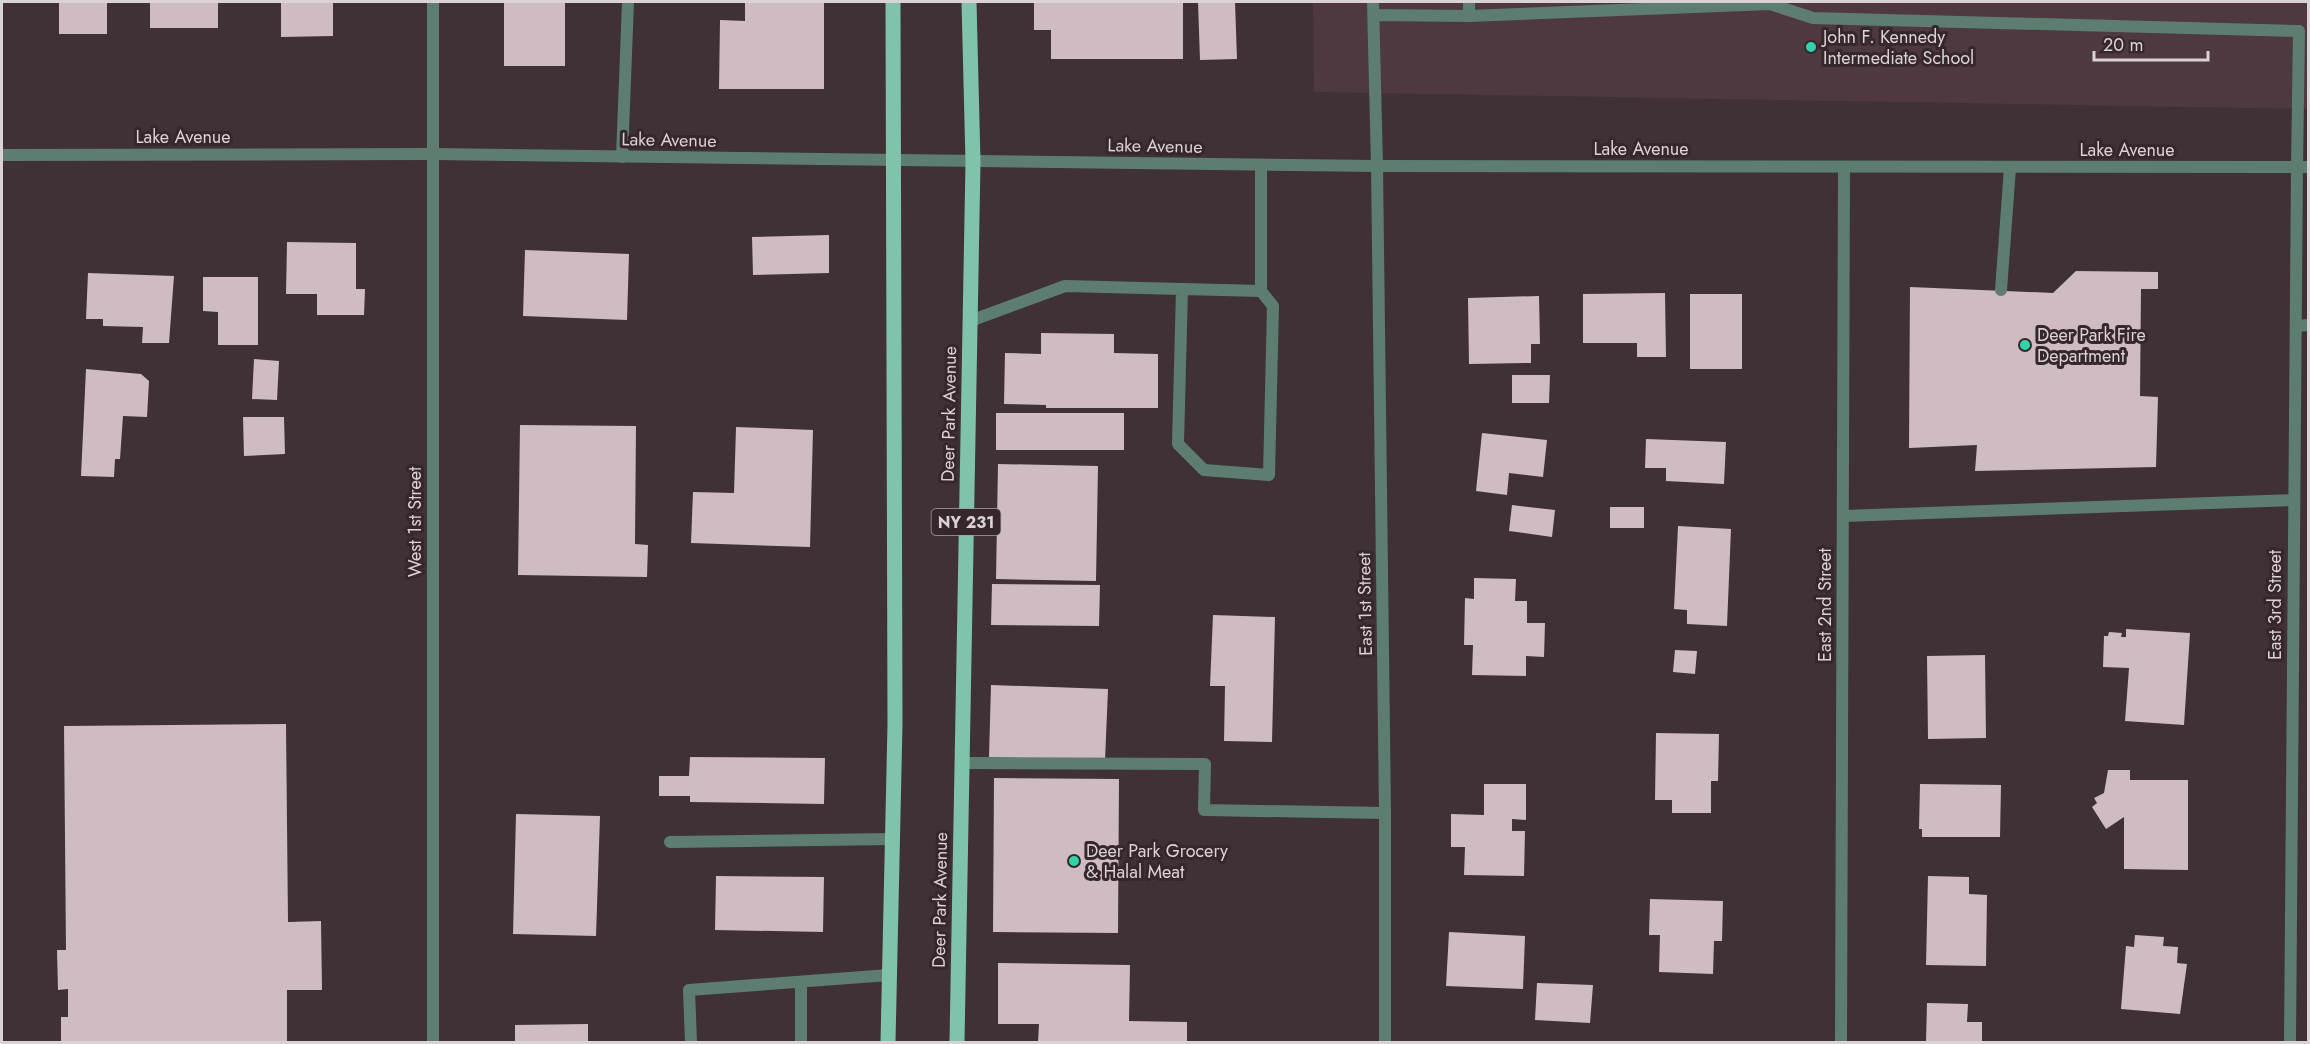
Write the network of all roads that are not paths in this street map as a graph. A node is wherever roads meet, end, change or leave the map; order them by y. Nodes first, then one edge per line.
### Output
1 (434, 2) edge
2 (628, 2) edge
3 (893, 2) edge
4 (969, 2) edge
5 (1373, 2) edge
6 (1469, 2) edge
7 (1374, 15) junction
8 (1469, 16) junction
9 (433, 154) junction
10 (2, 155) edge
11 (622, 157) junction
12 (894, 161) junction
13 (973, 162) junction
14 (1262, 165) junction
15 (1377, 166) junction
16 (2303, 167) edge
17 (1844, 168) junction
18 (2010, 168) junction
19 (1182, 289) junction
20 (2001, 290) dead end
21 (1261, 291) junction
22 (970, 321) junction
23 (2302, 325) edge
24 (2294, 500) junction
25 (1843, 516) junction
26 (962, 763) junction
27 (1385, 813) junction
28 (892, 839) junction
29 (670, 842) dead end
30 (889, 975) junction
31 (801, 982) junction
32 (433, 1042) edge
33 (690, 1042) edge
34 (801, 1042) edge
35 (888, 1042) edge
36 (957, 1042) edge
37 (1385, 1042) edge
38 (1841, 1042) edge
39 (2290, 1042) edge

1 - 9 street, West 1st Street
2 - 11 street
3 - 12 main road
4 - 13 main road, Deer Park Avenue / NY 231
5 - 7 street, East 1st Street
6 - 8 street
7 - 8 street
7 - 15 street, East 1st Street
8 - 16 street, East 3rd Street
9 - 10 street, Lake Avenue
9 - 11 street, Lake Avenue
9 - 32 street, West 1st Street
11 - 12 street, Lake Avenue
12 - 13 street, Lake Avenue
12 - 28 main road
13 - 14 street, Lake Avenue
13 - 22 main road, Deer Park Avenue / NY 231
14 - 15 street, Lake Avenue
14 - 21 street
15 - 17 street, Lake Avenue
15 - 27 street, East 1st Street
16 - 18 street, Lake Avenue
16 - 23 street, East 3rd Street
17 - 18 street, Lake Avenue
17 - 25 street, East 2nd Street
18 - 20 street
19 - 21 street
19 - 21 street
19 - 22 street
22 - 26 main road, Deer Park Avenue / NY 231
23 - 24 street, East 3rd Street
24 - 25 street
24 - 39 street, East 3rd Street
25 - 38 street, East 2nd Street
26 - 27 street
26 - 36 main road, Deer Park Avenue / NY 231
27 - 37 street, East 1st Street
28 - 29 street
28 - 30 main road
30 - 31 street
30 - 35 main road
31 - 33 street
31 - 34 street

